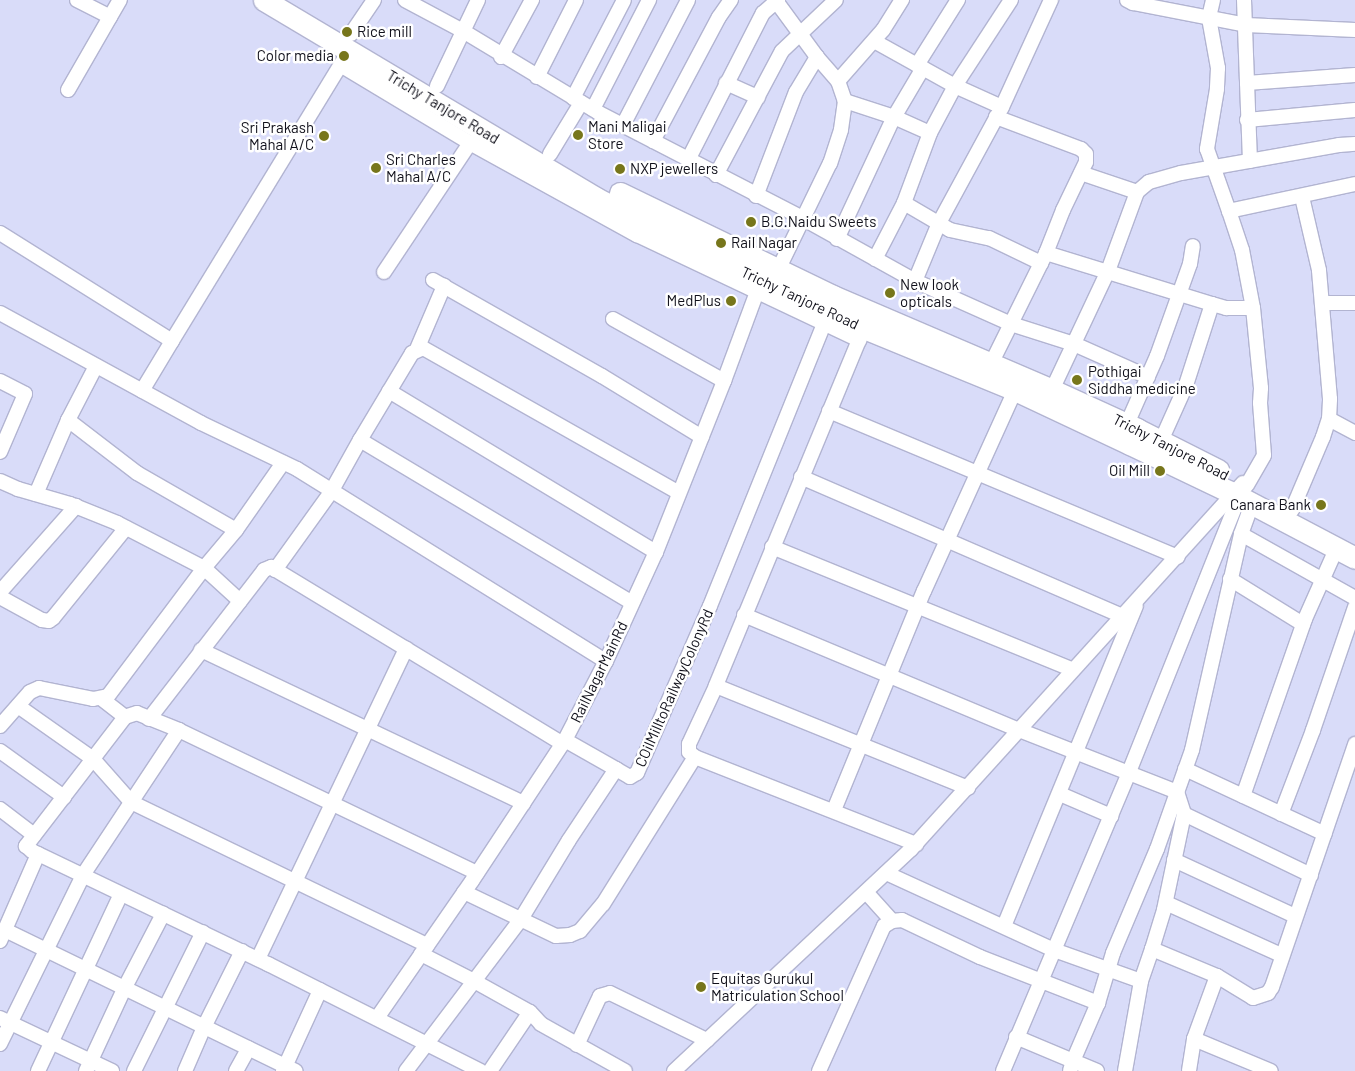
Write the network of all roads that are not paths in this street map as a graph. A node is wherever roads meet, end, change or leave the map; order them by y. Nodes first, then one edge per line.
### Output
1 (77, 0) edge
2 (120, 0) edge
3 (264, 0) edge
4 (292, 0) edge
5 (374, 0) edge
6 (405, 0) edge
7 (478, 0) edge
8 (532, 0) edge
9 (576, 0) edge
10 (624, 0) edge
11 (649, 0) edge
12 (688, 0) edge
13 (731, 0) edge
14 (777, 0) edge
15 (836, 0) edge
16 (902, 0) edge
17 (958, 0) edge
18 (1011, 0) edge
19 (1051, 0) edge
20 (1214, 0) edge
21 (1244, 0) edge
22 (1131, 1) edge
23 (420, 4) edge
24 (110, 17) junction
25 (1209, 18) junction
26 (1246, 25) junction
27 (1355, 30) edge
28 (463, 32) junction
29 (799, 33) junction
30 (874, 41) junction
31 (347, 50) junction
32 (501, 57) junction
33 (817, 57) junction
34 (920, 67) junction
35 (1355, 75) edge
36 (537, 76) junction
37 (838, 81) junction
38 (726, 83) junction
39 (1247, 84) junction
40 (437, 86) junction
41 (955, 86) junction
42 (68, 90) dead end
43 (758, 97) junction
44 (845, 101) junction
45 (582, 103) junction
46 (1355, 110) edge
47 (999, 112) junction
48 (894, 117) junction
49 (1248, 120) junction
50 (623, 124) junction
51 (930, 133) junction
52 (653, 141) junction
53 (470, 142) junction
54 (1355, 144) edge
55 (550, 154) junction
56 (688, 160) junction
57 (1250, 161) junction
58 (1212, 168) junction
59 (1081, 174) junction
60 (716, 175) junction
61 (1355, 184) edge
62 (1137, 192) junction
63 (756, 196) junction
64 (1302, 197) junction
65 (904, 203) junction
66 (1229, 211) junction
67 (802, 218) junction
68 (939, 223) junction
69 (0, 233) edge
70 (837, 239) junction
71 (1193, 246) dead end
72 (1044, 258) junction
73 (875, 259) junction
74 (778, 270) junction
75 (1108, 271) junction
76 (384, 272) dead end
77 (915, 281) junction
78 (757, 292) junction
79 (1179, 294) junction
80 (1322, 303) junction
81 (1355, 303) edge
82 (1212, 304) junction
83 (1254, 308) junction
84 (0, 314) edge
85 (613, 319) dead end
86 (824, 324) junction
87 (1012, 324) junction
88 (861, 334) junction
89 (172, 341) junction
90 (1074, 344) junction
91 (417, 349) junction
92 (991, 364) junction
93 (96, 366) junction
94 (1148, 377) junction
95 (0, 380) edge
96 (724, 381) junction
97 (1014, 390) junction
98 (1052, 390) junction
99 (142, 391) junction
100 (389, 391) junction
101 (829, 411) junction
102 (1329, 419) junction
103 (68, 420) junction
104 (1127, 424) junction
105 (1355, 433) edge
106 (3, 434) edge
107 (702, 437) junction
108 (360, 440) junction
109 (1161, 441) junction
110 (0, 452) edge
111 (283, 463) junction
112 (977, 474) junction
113 (801, 477) junction
114 (0, 481) edge
115 (331, 492) junction
116 (1243, 492) junction
117 (679, 493) junction
118 (36, 494) junction
119 (76, 506) junction
120 (1292, 510) junction
121 (126, 528) junction
122 (236, 530) junction
123 (1240, 534) junction
124 (947, 540) junction
125 (1346, 546) edge
126 (772, 547) junction
127 (656, 552) junction
128 (1178, 557) junction
129 (1355, 558) edge
130 (204, 568) junction
131 (275, 570) junction
132 (1323, 579) junction
133 (1230, 580) junction
134 (0, 592) edge
135 (1140, 596) junction
136 (0, 597) edge
137 (1355, 598) edge
138 (240, 602) junction
139 (632, 603) junction
140 (1355, 606) edge
141 (917, 607) junction
142 (744, 615) junction
143 (1122, 616) junction
144 (1303, 624) junction
145 (406, 649) junction
146 (201, 650) junction
147 (606, 661) junction
148 (1073, 670) junction
149 (889, 676) junction
150 (716, 686) junction
151 (102, 699) junction
152 (18, 706) junction
153 (125, 718) junction
154 (149, 719) junction
155 (0, 726) edge
156 (368, 729) junction
157 (179, 730) junction
158 (1019, 730) junction
159 (564, 742) junction
160 (1355, 744) edge
161 (860, 745) junction
162 (0, 751) edge
163 (1076, 753) junction
164 (695, 757) junction
165 (93, 759) junction
166 (616, 769) junction
167 (1185, 769) junction
168 (1129, 772) junction
169 (968, 788) junction
170 (1177, 792) junction
171 (1060, 794) junction
172 (1243, 796) junction
173 (64, 797) junction
174 (132, 802) junction
175 (523, 803) junction
176 (332, 804) junction
177 (0, 809) edge
178 (834, 810) junction
179 (1184, 814) junction
180 (1281, 814) junction
181 (1111, 816) junction
182 (1325, 834) junction
183 (34, 835) junction
184 (916, 844) junction
185 (38, 854) junction
186 (1174, 860) junction
187 (477, 873) junction
188 (886, 873) junction
189 (1310, 875) junction
190 (83, 876) junction
191 (296, 881) junction
192 (464, 892) junction
193 (866, 892) junction
194 (121, 894) junction
195 (1166, 903) junction
196 (163, 914) junction
197 (1295, 916) junction
198 (521, 919) junction
199 (892, 921) junction
200 (1004, 926) junction
201 (203, 932) junction
202 (2, 936) edge
203 (1152, 949) junction
204 (45, 950) junction
205 (424, 950) junction
206 (1054, 950) junction
207 (242, 951) junction
208 (1281, 955) junction
209 (258, 959) junction
210 (85, 970) junction
211 (1108, 970) junction
212 (1217, 976) junction
213 (474, 981) junction
214 (1040, 981) junction
215 (1141, 981) junction
216 (124, 989) junction
217 (320, 990) junction
218 (1098, 1004) junction
219 (164, 1007) junction
220 (530, 1012) junction
221 (377, 1018) junction
222 (5, 1020) edge
223 (204, 1027) junction
224 (1016, 1037) junction
225 (1194, 1039) junction
226 (707, 1040) junction
227 (51, 1043) junction
228 (427, 1043) junction
229 (0, 1044) edge
230 (577, 1045) junction
231 (249, 1048) junction
232 (88, 1066) edge
233 (1071, 1066) edge
234 (288, 1069) edge
235 (473, 1069) edge
236 (38, 1071) edge
237 (112, 1071) edge
238 (134, 1071) edge
239 (185, 1071) edge
240 (236, 1071) edge
241 (406, 1071) edge
242 (490, 1071) edge
243 (625, 1071) edge
244 (674, 1071) edge
245 (819, 1071) edge
246 (1003, 1071) edge
247 (1097, 1071) edge
248 (1125, 1071) edge
249 (1189, 1071) edge
250 (1271, 1071) edge

1 - 24 street
2 - 24 street
3 - 31 highway, Trichy Tanjore Road
4 - 31 highway, Trichy Tanjore Road
5 - 31 street
6 - 23 street
7 - 28 street
8 - 32 street
9 - 36 street
10 - 45 street
11 - 45 street
12 - 50 street
13 - 52 street
14 - 29 street
14 - 38 street
15 - 29 street
16 - 30 street
17 - 34 street
18 - 41 street
19 - 47 street
20 - 25 street
21 - 26 street
22 - 25 street
23 - 28 street
24 - 42 street
25 - 26 street
25 - 58 street
26 - 27 street
26 - 39 street
28 - 32 street
28 - 40 street
29 - 33 street
29 - 43 street
30 - 34 street
30 - 37 street
31 - 40 highway, Trichy Tanjore Road
31 - 53 street
31 - 88 highway, Trichy Tanjore Road
31 - 89 street
32 - 36 street
33 - 37 street
33 - 63 street
34 - 41 street
34 - 48 street
35 - 39 street
36 - 45 street
37 - 44 street
38 - 43 street
38 - 56 street
39 - 49 street
40 - 55 highway, Trichy Tanjore Road
41 - 47 street
41 - 51 street
43 - 60 street
44 - 48 street
44 - 67 street
45 - 50 street
45 - 55 street
46 - 49 street
47 - 59 street
47 - 68 street
48 - 51 street
48 - 70 street
49 - 57 street
50 - 52 street
51 - 65 street
52 - 56 street
53 - 76 street
53 - 78 street
54 - 57 street
55 - 74 highway, Trichy Tanjore Road
56 - 60 street
57 - 58 street
58 - 62 street
58 - 66 street
59 - 62 street
59 - 72 street
60 - 63 street
61 - 64 street
62 - 75 street
63 - 67 street
64 - 66 street
64 - 80 street
65 - 68 street
65 - 73 street
66 - 83 street
67 - 70 street
67 - 74 street
68 - 72 street
68 - 77 street
69 - 89 street
70 - 73 street
71 - 79 street
72 - 75 street
72 - 87 street
73 - 77 street
74 - 92 highway, Trichy Tanjore Road
75 - 79 street
75 - 90 street
77 - 87 street
78 - 86 street
78 - 96 street, RailNagarMainRd
79 - 82 street
79 - 94 street
80 - 81 street
80 - 102 street
82 - 83 street
82 - 109 street
83 - 116 street
84 - 93 street
85 - 96 street
86 - 88 street
86 - 166 street, COilMilltoRailwayColonyRd
87 - 90 street
87 - 92 street
88 - 97 highway, Trichy Tanjore Road
88 - 101 street
89 - 99 street
90 - 94 street
90 - 98 street
91 - 100 street
91 - 107 street
91 - 117 street
92 - 98 highway, Trichy Tanjore Road
93 - 99 street
93 - 103 street
94 - 104 street
95 - 106 street
96 - 107 street, RailNagarMainRd
97 - 112 street
97 - 116 highway, Trichy Tanjore Road
98 - 104 highway, Trichy Tanjore Road
99 - 111 street
100 - 108 street
100 - 127 street
101 - 112 street
101 - 113 street
102 - 105 street
102 - 120 street
103 - 118 street
103 - 122 street
104 - 109 highway, Trichy Tanjore Road
106 - 110 street
107 - 117 street, RailNagarMainRd
108 - 115 street
108 - 139 street
109 - 116 highway, Trichy Tanjore Road
111 - 115 street
111 - 122 street
112 - 124 street
112 - 128 street
113 - 124 street
113 - 126 street
114 - 118 street
115 - 131 street
115 - 147 street
116 - 120 highway, Trichy Tanjore Road
116 - 123 street
116 - 125 highway, Trichy Tanjore Road
116 - 128 street
116 - 168 street
117 - 127 street, RailNagarMainRd
118 - 119 street
119 - 121 street
119 - 134 street
120 - 125 highway, Trichy Tanjore Road
121 - 130 street
121 - 136 street
122 - 130 street
123 - 132 street
123 - 133 street
124 - 141 street
124 - 143 street
125 - 129 highway, Trichy Tanjore Road
125 - 132 street
126 - 141 street
126 - 142 street
127 - 139 street, RailNagarMainRd
128 - 135 street
130 - 138 street
130 - 151 street
131 - 138 street
131 - 145 street
132 - 137 street
132 - 144 street
133 - 144 street
133 - 167 street
135 - 143 street
135 - 163 street
138 - 146 street
139 - 147 street, RailNagarMainRd
140 - 180 street
141 - 148 street
141 - 149 street
142 - 149 street
142 - 150 street
143 - 148 street
144 - 172 street
145 - 156 street
145 - 159 street
146 - 154 street
146 - 156 street
147 - 159 street, RailNagarMainRd
148 - 158 street
149 - 158 street
149 - 161 street
150 - 161 street
150 - 164 street
151 - 152 street
151 - 153 street
152 - 155 street
152 - 165 street
153 - 154 street
153 - 165 street
154 - 157 street
156 - 175 street
156 - 176 street
157 - 174 street
157 - 176 street
158 - 163 street
158 - 169 street
159 - 166 street
159 - 175 street, RailNagarMainRd
160 - 182 street
161 - 169 street
161 - 178 street
162 - 173 street
163 - 168 street
163 - 171 street
164 - 178 street
164 - 198 street
165 - 173 street
165 - 174 street
166 - 198 street, COilMilltoRailwayColonyRd
167 - 170 street
167 - 172 street
168 - 170 street
168 - 181 street
169 - 184 street
170 - 179 street
170 - 211 street
171 - 181 street
171 - 200 street
172 - 180 street
173 - 183 street
174 - 190 street
174 - 191 street
175 - 187 street, RailNagarMainRd
176 - 187 street
176 - 191 street
177 - 183 street
178 - 184 street
179 - 186 street
179 - 189 street
180 - 182 street
181 - 206 street
182 - 189 street
183 - 185 street
184 - 188 street
185 - 190 street
185 - 202 street
186 - 195 street
186 - 197 street
187 - 192 street, RailNagarMainRd
188 - 193 street
188 - 200 street
189 - 197 street
190 - 194 street
190 - 204 street
191 - 205 street
191 - 209 street
192 - 198 street
192 - 205 street, RailNagarMainRd
193 - 199 street
193 - 226 street
194 - 196 street
194 - 210 street
195 - 203 street
195 - 208 street
196 - 201 street
196 - 216 street
197 - 208 street
198 - 213 street, COilMilltoRailwayColonyRd
199 - 214 street
199 - 245 street
200 - 206 street
201 - 207 street
201 - 219 street
202 - 204 street
203 - 212 street
203 - 215 street
204 - 210 street
204 - 222 street
205 - 213 street
205 - 221 street, RailNagarMainRd
206 - 211 street
206 - 214 street
207 - 209 street
207 - 223 street
208 - 212 street
209 - 217 street
210 - 216 street
210 - 227 street
211 - 215 street
211 - 218 street
212 - 225 street
213 - 220 street
213 - 228 street, COilMilltoRailwayColonyRd
214 - 218 street
214 - 224 street
215 - 248 street
216 - 219 street
216 - 232 street
217 - 221 street
217 - 234 street
218 - 233 street
219 - 223 street
219 - 238 street
220 - 230 street
220 - 242 street
221 - 228 street
222 - 227 street
222 - 229 street
223 - 231 street
223 - 239 street
224 - 233 street
224 - 246 street
225 - 249 street
225 - 250 street
226 - 230 street
226 - 244 street
227 - 232 street
227 - 236 street
228 - 235 street
228 - 241 street, COilMilltoRailwayColonyRd
230 - 243 street
231 - 234 street
231 - 240 street
232 - 237 street
233 - 247 street

